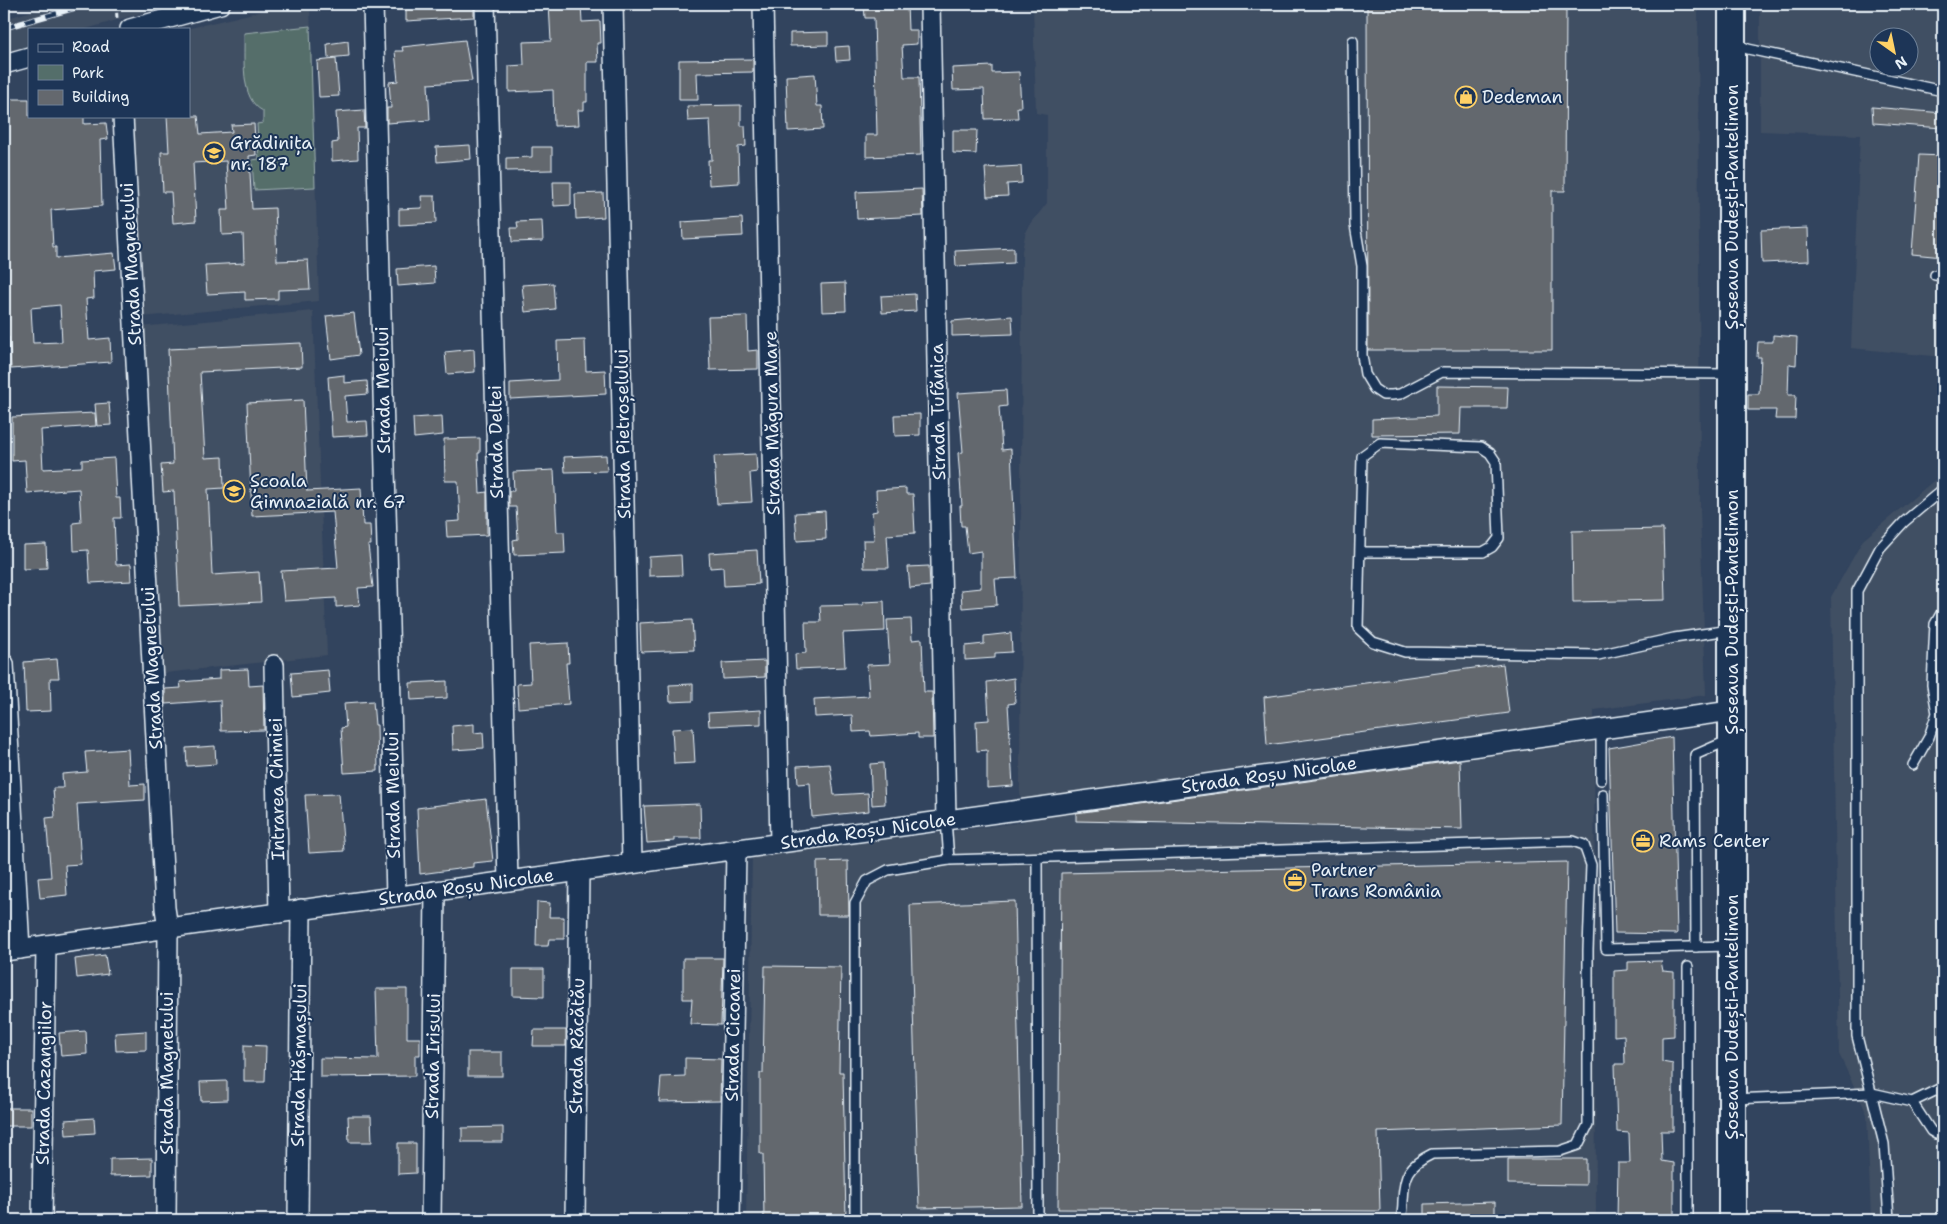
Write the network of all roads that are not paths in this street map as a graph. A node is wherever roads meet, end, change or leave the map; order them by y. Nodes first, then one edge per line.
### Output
1 (220, 4) edge
2 (373, 4) edge
3 (485, 4) edge
4 (613, 4) edge
5 (764, 4) edge
6 (930, 4) edge
7 (1732, 4) edge
8 (134, 28) edge
9 (1354, 41) dead end
10 (1732, 42) junction
11 (28, 57) edge
12 (4, 64) edge
13 (1943, 91) edge
14 (123, 118) edge
15 (1732, 374) junction
16 (1943, 489) edge
17 (1360, 552) junction
18 (1943, 610) edge
19 (1732, 630) junction
20 (4, 664) edge
21 (274, 665) dead end
22 (1732, 711) junction
23 (1601, 729) junction
24 (1732, 739) junction
25 (1913, 765) dead end
26 (1602, 780) dead end
27 (1603, 794) dead end
28 (946, 820) junction
29 (780, 843) junction
30 (736, 849) junction
31 (1038, 858) junction
32 (949, 860) junction
33 (632, 863) junction
34 (580, 871) junction
35 (508, 881) junction
36 (435, 891) junction
37 (396, 896) junction
38 (301, 910) junction
39 (279, 912) junction
40 (168, 928) junction
41 (46, 945) junction
42 (1731, 946) junction
43 (1696, 947) junction
44 (12, 950) edge
45 (1688, 967) dead end
46 (1943, 1087) edge
47 (1872, 1093) junction
48 (1732, 1099) junction
49 (1912, 1102) junction
50 (1943, 1132) edge
51 (42, 1220) edge
52 (166, 1220) edge
53 (298, 1220) edge
54 (431, 1220) edge
55 (574, 1220) edge
56 (730, 1220) edge
57 (855, 1220) edge
58 (1038, 1220) edge
59 (1400, 1220) edge
60 (1688, 1220) edge
61 (1732, 1220) edge
62 (1889, 1220) edge

1 - 8 street
2 - 37 street, Strada Meiului
3 - 35 street, Strada Deltei
4 - 33 street, Strada Pietroșelului
5 - 29 street, Strada Măgura Mare
6 - 28 street, Strada Tufănica
7 - 10 street, Șoseaua Dudești-Pantelimon
9 - 15 lane
10 - 13 lane
10 - 15 street, Șoseaua Dudești-Pantelimon
11 - 12 street
14 - 40 street, Strada Magnetului
15 - 19 street, Șoseaua Dudești-Pantelimon
16 - 47 lane
17 - 17 lane
17 - 19 lane
18 - 25 lane
19 - 22 street, Șoseaua Dudești-Pantelimon
20 - 44 street
21 - 39 street, Intrarea Chimiei
22 - 23 street, Strada Roșu Nicolae
22 - 24 street, Șoseaua Dudești-Pantelimon
23 - 26 lane
23 - 28 street, Strada Roșu Nicolae
24 - 42 street, Șoseaua Dudești-Pantelimon
24 - 43 lane
27 - 43 lane
28 - 29 street, Strada Roșu Nicolae
28 - 32 lane
29 - 30 street, Strada Roșu Nicolae
30 - 33 street, Strada Roșu Nicolae
30 - 56 street, Strada Cicoarei
31 - 32 lane
31 - 58 lane
31 - 59 lane
32 - 57 lane
33 - 34 street, Strada Roșu Nicolae
34 - 35 street, Strada Roșu Nicolae
34 - 55 street, Strada Răcătău
35 - 36 street, Strada Roșu Nicolae
36 - 37 street, Strada Roșu Nicolae
36 - 54 street, Strada Irisului
37 - 38 street, Strada Roșu Nicolae
38 - 39 street, Strada Roșu Nicolae
38 - 53 street, Strada Hășmașului
39 - 40 street, Strada Roșu Nicolae
40 - 41 street, Strada Roșu Nicolae
40 - 52 street, Strada Magnetului
41 - 44 street, Strada Roșu Nicolae
41 - 51 street, Strada Cazangiilor
42 - 43 lane
42 - 48 street, Șoseaua Dudești-Pantelimon
45 - 60 lane
46 - 49 lane
47 - 48 lane
47 - 49 lane
47 - 62 lane
48 - 61 street, Șoseaua Dudești-Pantelimon
49 - 50 lane

